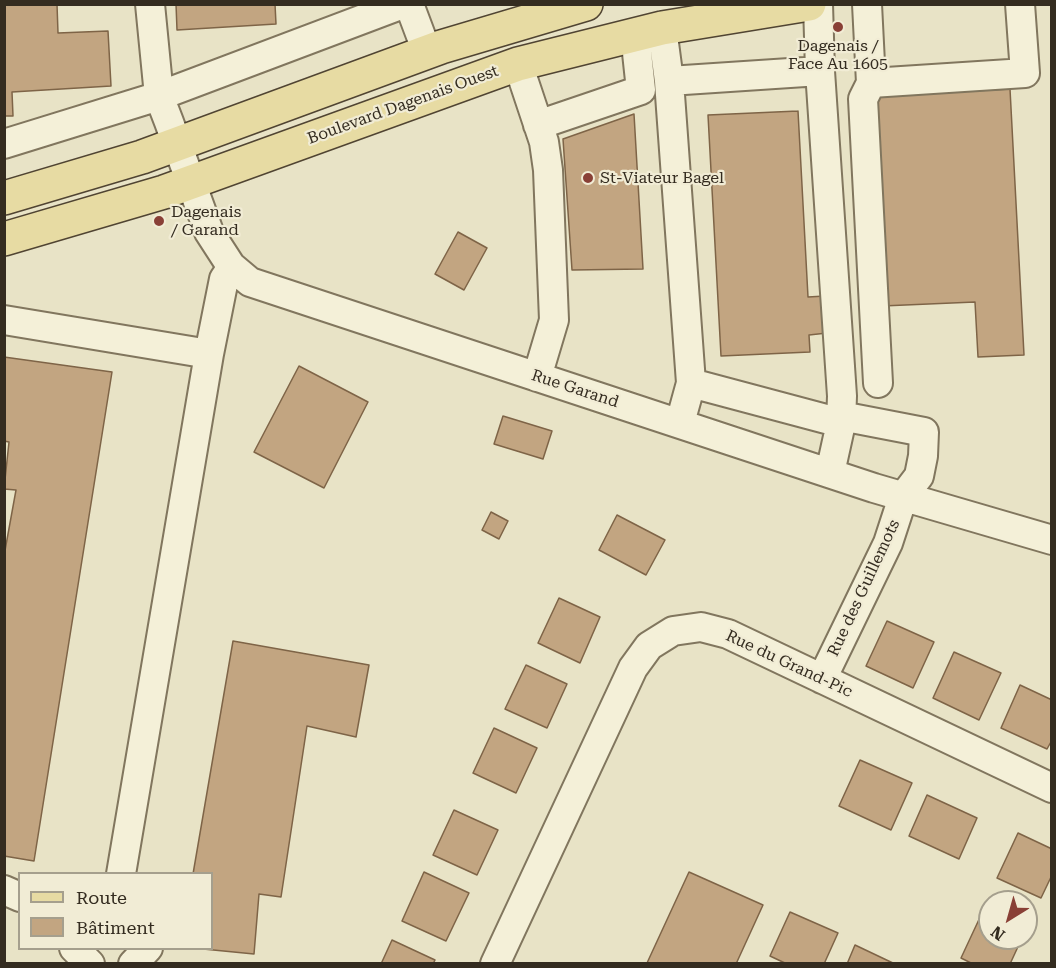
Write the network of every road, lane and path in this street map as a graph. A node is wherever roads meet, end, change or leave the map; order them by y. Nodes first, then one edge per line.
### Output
1 (150, 4) edge
2 (403, 4) edge
3 (409, 4) edge
4 (586, 4) edge
5 (809, 4) edge
6 (818, 4) edge
7 (867, 4) edge
8 (1020, 4) edge
9 (648, 31) junction
10 (427, 52) junction
11 (518, 64) junction
12 (820, 71) junction
13 (669, 81) junction
14 (871, 83) junction
15 (159, 96) junction
16 (538, 125) junction
17 (4, 144) edge
18 (178, 144) junction
19 (190, 183) junction
20 (4, 198) edge
21 (4, 239) edge
22 (232, 267) junction
23 (4, 320) edge
24 (209, 354) junction
25 (537, 376) junction
26 (691, 383) junction
27 (878, 383) dead end
28 (841, 420) junction
29 (680, 423) junction
30 (830, 473) junction
31 (903, 497) junction
32 (1052, 540) edge
33 (822, 679) junction
34 (1052, 788) edge
35 (121, 872) edge
36 (4, 890) edge
37 (18, 896) edge
38 (76, 950) edge
39 (146, 950) edge
40 (90, 963) edge
41 (133, 963) edge
42 (495, 963) edge

1 - 15 street, Rue Garand
2 - 15 street
3 - 10 street
4 - 10 main road
5 - 9 main road, Boulevard Dagenais Ouest
6 - 12 street
7 - 14 street
8 - 14 street
9 - 11 main road, Boulevard Dagenais Ouest
9 - 13 street
9 - 16 street
10 - 18 main road
11 - 16 street
11 - 19 main road, Boulevard Dagenais Ouest
12 - 13 street
12 - 28 street
13 - 26 street
14 - 27 street
15 - 17 street
15 - 18 street, Rue Garand
16 - 25 street
18 - 19 street, Rue Garand
18 - 20 main road
19 - 21 main road, Boulevard Dagenais Ouest
19 - 22 street, Rue Garand
22 - 24 street
22 - 25 street, Rue Garand
23 - 24 street
24 - 35 street
25 - 29 street, Rue Garand
26 - 28 street
26 - 29 street
28 - 30 street
28 - 31 street, Rue des Guillemots
29 - 30 street, Rue Garand
30 - 31 street, Rue Garand
31 - 32 street, Rue Garand
31 - 33 street, Rue des Guillemots
33 - 34 street, Rue du Grand-Pic
33 - 42 street, Rue du Grand-Pic
36 - 37 street
38 - 40 street
39 - 41 street

